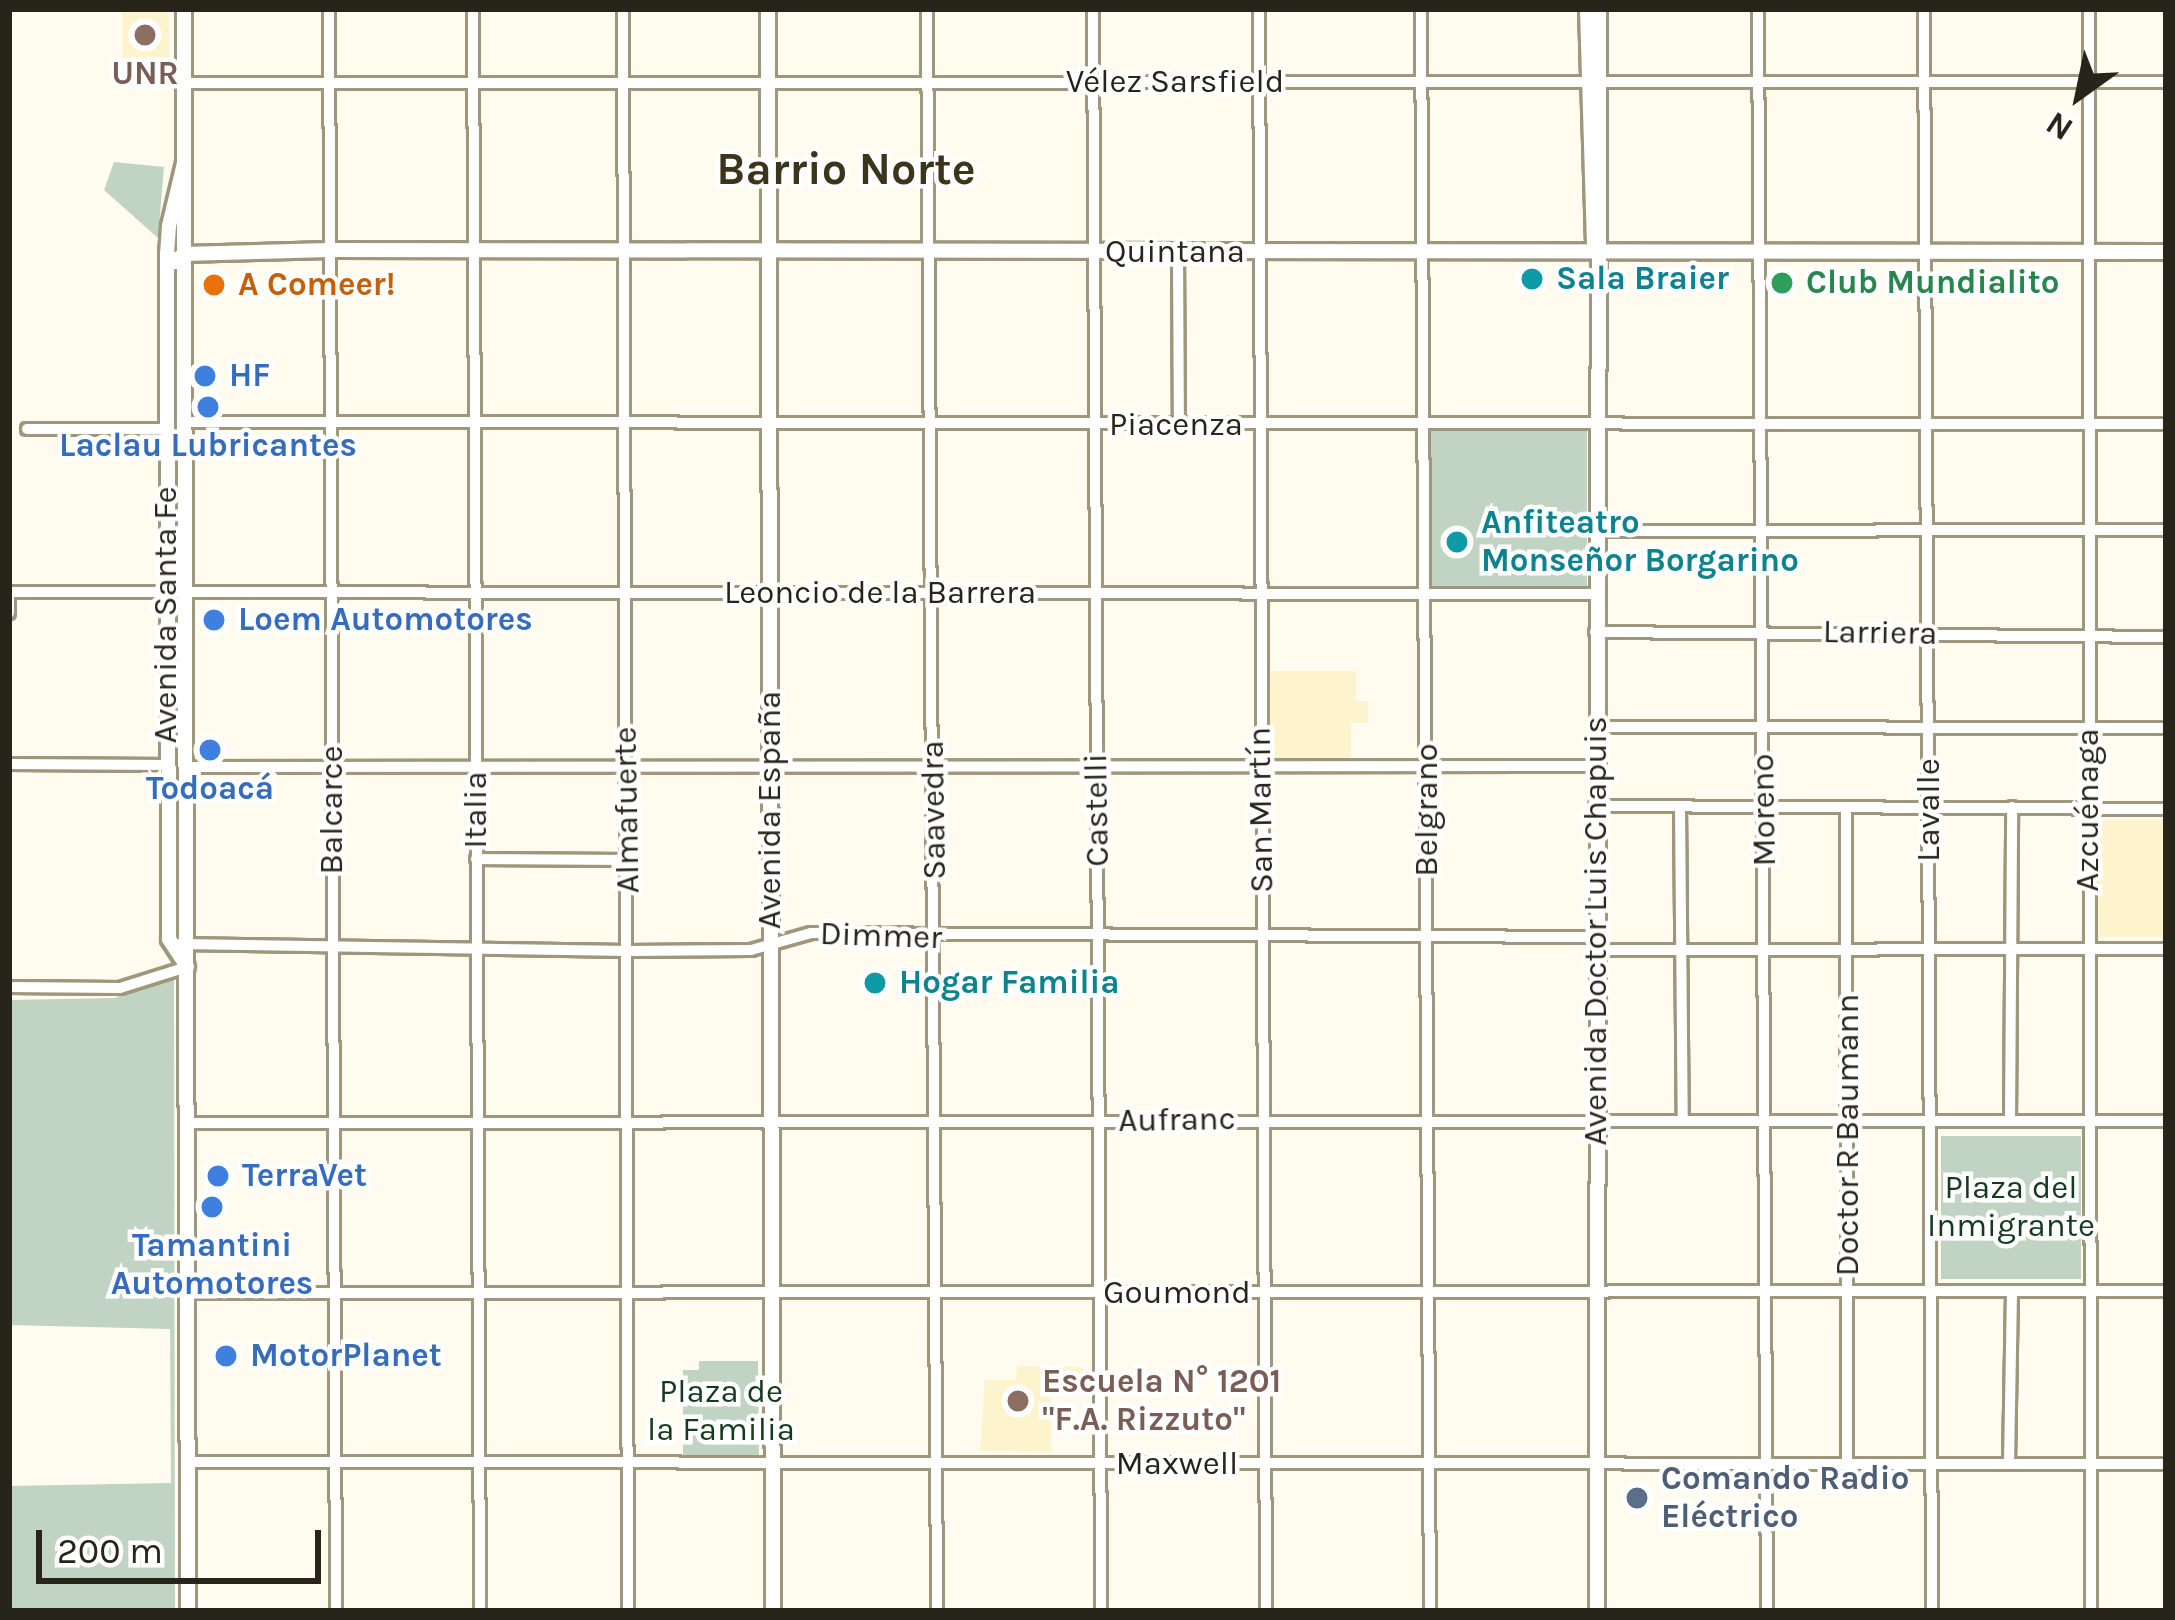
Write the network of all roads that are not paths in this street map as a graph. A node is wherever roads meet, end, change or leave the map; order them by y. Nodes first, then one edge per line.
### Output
1 (184, 9) edge
2 (328, 9) edge
3 (473, 9) edge
4 (623, 9) edge
5 (768, 9) edge
6 (927, 9) edge
7 (1093, 9) edge
8 (1258, 9) edge
9 (1421, 9) edge
10 (1587, 9) edge
11 (1599, 9) edge
12 (1758, 9) edge
13 (1924, 9) edge
14 (2089, 9) edge
15 (329, 82) junction
16 (473, 82) junction
17 (622, 82) junction
18 (928, 82) junction
19 (1093, 82) junction
20 (1258, 82) junction
21 (1422, 82) junction
22 (1759, 82) junction
23 (1925, 82) junction
24 (2089, 82) junction
25 (2166, 82) edge
26 (184, 83) junction
27 (768, 83) junction
28 (1593, 83) junction
29 (329, 250) junction
30 (623, 251) junction
31 (769, 251) junction
32 (928, 251) junction
33 (1178, 251) junction
34 (1257, 251) junction
35 (1423, 251) junction
36 (474, 252) junction
37 (1094, 252) junction
38 (1594, 252) junction
39 (1760, 252) junction
40 (1922, 252) junction
41 (2086, 252) junction
42 (2166, 252) edge
43 (177, 254) junction
44 (1927, 421) junction
45 (186, 422) junction
46 (332, 422) junction
47 (474, 423) junction
48 (624, 423) junction
49 (770, 424) junction
50 (1594, 424) junction
51 (1761, 424) junction
52 (2166, 424) edge
53 (929, 425) junction
54 (1095, 425) junction
55 (1179, 425) junction
56 (1258, 425) junction
57 (2087, 426) junction
58 (1426, 427) junction
59 (27, 429) dead end
60 (166, 429) junction
61 (1925, 529) junction
62 (1761, 530) junction
63 (2166, 530) edge
64 (1594, 531) junction
65 (2087, 532) junction
66 (186, 590) junction
67 (165, 591) junction
68 (9, 592) edge
69 (930, 592) junction
70 (1096, 592) junction
71 (477, 593) junction
72 (1259, 593) junction
73 (331, 594) junction
74 (771, 594) junction
75 (1595, 594) junction
76 (625, 595) junction
77 (1427, 596) junction
78 (9, 613) edge
79 (1595, 632) junction
80 (1762, 632) junction
81 (1927, 633) junction
82 (2166, 637) edge
83 (2087, 638) junction
84 (1762, 726) junction
85 (1595, 727) junction
86 (1928, 727) junction
87 (2166, 728) edge
88 (2088, 731) junction
89 (9, 764) edge
90 (167, 764) junction
91 (1427, 765) junction
92 (476, 766) junction
93 (626, 766) junction
94 (934, 766) junction
95 (1096, 766) junction
96 (1261, 766) junction
97 (1595, 766) junction
98 (186, 767) junction
99 (333, 767) junction
100 (772, 767) junction
101 (1595, 806) junction
102 (1680, 806) junction
103 (1765, 807) junction
104 (1846, 807) junction
105 (1929, 807) junction
106 (2012, 807) junction
107 (2166, 809) edge
108 (2088, 810) junction
109 (476, 859) junction
110 (627, 860) junction
111 (1427, 935) junction
112 (1098, 937) junction
113 (1263, 938) junction
114 (937, 939) junction
115 (769, 943) junction
116 (1595, 943) junction
117 (188, 944) junction
118 (332, 945) junction
119 (171, 947) junction
120 (477, 949) junction
121 (1682, 949) junction
122 (1766, 949) junction
123 (1848, 949) junction
124 (1928, 949) junction
125 (2012, 949) junction
126 (2089, 949) junction
127 (2166, 949) edge
128 (628, 951) junction
129 (187, 967) junction
130 (9, 987) edge
131 (1263, 1118) junction
132 (626, 1120) junction
133 (1429, 1120) junction
134 (1683, 1120) junction
135 (476, 1121) junction
136 (934, 1121) junction
137 (1100, 1121) junction
138 (1597, 1121) junction
139 (1847, 1121) junction
140 (1929, 1121) junction
141 (2010, 1121) junction
142 (2090, 1121) junction
143 (2166, 1121) edge
144 (334, 1122) junction
145 (187, 1123) junction
146 (770, 1123) junction
147 (1764, 1123) junction
148 (626, 1291) junction
149 (771, 1291) junction
150 (1931, 1291) junction
151 (2012, 1291) junction
152 (2090, 1291) junction
153 (2166, 1291) edge
154 (332, 1292) junction
155 (477, 1292) junction
156 (1101, 1292) junction
157 (1848, 1292) junction
158 (188, 1293) junction
159 (937, 1293) junction
160 (1265, 1293) junction
161 (1430, 1293) junction
162 (1597, 1293) junction
163 (1768, 1294) junction
164 (188, 1462) junction
165 (334, 1463) junction
166 (938, 1463) junction
167 (1597, 1463) junction
168 (480, 1464) junction
169 (771, 1464) junction
170 (1103, 1464) junction
171 (1267, 1464) junction
172 (1430, 1464) junction
173 (1765, 1464) junction
174 (1846, 1464) junction
175 (1930, 1464) junction
176 (2009, 1464) junction
177 (2091, 1464) junction
178 (2166, 1464) edge
179 (626, 1466) junction
180 (188, 1611) edge
181 (336, 1611) edge
182 (480, 1611) edge
183 (628, 1611) edge
184 (772, 1611) edge
185 (937, 1611) edge
186 (1101, 1611) edge
187 (1266, 1611) edge
188 (1430, 1611) edge
189 (1598, 1611) edge
190 (1767, 1611) edge
191 (1932, 1611) edge
192 (2091, 1611) edge

1 - 26 main road, Avenida Santa Fe
2 - 15 street, Balcarce
3 - 16 street, Italia
4 - 17 street, Almafuerte
5 - 27 main road, Avenida España
6 - 18 street, Saavedra
7 - 19 street, Castelli
8 - 20 street, San Martín
9 - 21 street, Belgrano
10 - 28 main road
11 - 28 main road
12 - 22 street, Moreno
13 - 23 street, Lavalle
14 - 24 street, Azcuénaga
15 - 16 street, Vélez Sarsfield
15 - 26 street, Vélez Sarsfield
15 - 29 street, Balcarce
16 - 17 street, Vélez Sarsfield
16 - 36 street, Italia
17 - 27 street, Vélez Sarsfield
17 - 30 street, Almafuerte
18 - 19 street, Vélez Sarsfield
18 - 27 street, Vélez Sarsfield
18 - 32 street, Saavedra
19 - 20 street, Vélez Sarsfield
19 - 37 street, Castelli
20 - 21 street, Vélez Sarsfield
20 - 34 street, San Martín
21 - 28 street, Vélez Sarsfield
21 - 35 street, Belgrano
22 - 23 street, Vélez Sarsfield
22 - 28 street, Vélez Sarsfield
22 - 39 street, Moreno
23 - 24 street, Vélez Sarsfield
23 - 40 street, Lavalle
24 - 25 street, Vélez Sarsfield
24 - 41 street, Azcuénaga
26 - 43 main road, Avenida Santa Fe
27 - 31 main road, Avenida España
28 - 38 main road, Avenida Doctor Luis Chapuis
29 - 36 main road, Quintana
29 - 43 main road, Quintana
29 - 46 street, Balcarce
30 - 31 main road, Quintana
30 - 36 main road, Quintana
30 - 48 street, Almafuerte
31 - 32 main road, Quintana
31 - 49 main road, Avenida España
32 - 37 main road, Quintana
32 - 53 street, Saavedra
33 - 34 main road, Quintana
33 - 37 main road, Quintana
33 - 55 street
34 - 35 main road, Quintana
34 - 56 street, San Martín
35 - 38 main road, Quintana
35 - 58 street, Belgrano
36 - 47 street, Italia
37 - 54 street, Castelli
38 - 39 main road, Quintana
38 - 50 main road, Avenida Doctor Luis Chapuis
39 - 40 main road, Quintana
39 - 51 street, Moreno
40 - 41 main road, Quintana
40 - 44 street, Lavalle
41 - 42 main road, Quintana
41 - 57 street, Azcuénaga
43 - 45 main road, Avenida Santa Fe
43 - 60 main road, Avenida Santa Fe
44 - 51 street, Piacenza
44 - 57 street, Piacenza
44 - 61 street, Lavalle
45 - 46 street, Piacenza
45 - 66 main road, Avenida Santa Fe
46 - 47 street, Piacenza
46 - 73 street, Balcarce
47 - 48 street, Piacenza
47 - 71 street, Italia
48 - 49 street, Piacenza
48 - 76 street, Almafuerte
49 - 53 street, Piacenza
49 - 74 main road, Avenida España
50 - 51 street, Piacenza
50 - 58 street, Piacenza
50 - 64 main road, Avenida Doctor Luis Chapuis
51 - 62 street, Moreno
52 - 57 street, Piacenza
53 - 54 street, Piacenza
53 - 69 street, Saavedra
54 - 55 street, Piacenza
54 - 70 street, Castelli
55 - 56 street, Piacenza
56 - 58 street, Piacenza
56 - 72 street, San Martín
57 - 65 street, Azcuénaga
58 - 77 street, Belgrano
59 - 60 street
60 - 67 main road, Avenida Santa Fe
61 - 62 street
61 - 65 street
61 - 81 street, Lavalle
62 - 64 street
62 - 80 street, Moreno
63 - 65 street
64 - 75 main road, Avenida Doctor Luis Chapuis
65 - 83 street, Azcuénaga
66 - 67 street, Leoncio de la Barrera
66 - 73 street, Leoncio de la Barrera
66 - 98 main road, Avenida Santa Fe
67 - 68 street, Leoncio de la Barrera
67 - 90 main road, Avenida Santa Fe
68 - 78 street
69 - 70 street, Leoncio de la Barrera
69 - 74 street, Leoncio de la Barrera
69 - 94 street, Saavedra
70 - 72 street, Leoncio de la Barrera
70 - 95 street, Castelli
71 - 73 street, Leoncio de la Barrera
71 - 76 street, Leoncio de la Barrera
71 - 92 street, Italia
72 - 77 street, Leoncio de la Barrera
72 - 96 street, San Martín
73 - 99 street, Balcarce
74 - 76 street, Leoncio de la Barrera
74 - 100 main road, Avenida España
75 - 77 street, Leoncio de la Barrera
75 - 79 main road, Avenida Doctor Luis Chapuis
76 - 93 street, Almafuerte
77 - 91 street, Belgrano
79 - 80 street, Larriera
79 - 85 main road, Avenida Doctor Luis Chapuis
80 - 81 street, Larriera
80 - 84 street, Moreno
81 - 83 street, Larriera
81 - 86 street, Lavalle
82 - 83 street, Larriera
83 - 88 street, Azcuénaga
84 - 85 street
84 - 86 street
84 - 103 street, Moreno
85 - 97 main road, Avenida Doctor Luis Chapuis
86 - 88 street
86 - 105 street, Lavalle
87 - 88 street
88 - 108 street, Azcuénaga
89 - 90 street
90 - 119 main road, Avenida Santa Fe
91 - 96 street
91 - 97 street
91 - 111 street, Belgrano
92 - 93 street
92 - 99 street
92 - 109 street, Italia
93 - 100 street
93 - 110 street, Almafuerte
94 - 95 street
94 - 100 street
94 - 114 street, Saavedra
95 - 96 street
95 - 112 street, Castelli
96 - 113 street, San Martín
97 - 101 main road, Avenida Doctor Luis Chapuis
98 - 99 street
98 - 117 main road, Avenida Santa Fe
99 - 118 street, Balcarce
100 - 115 main road, Avenida España
101 - 102 street
101 - 116 main road, Avenida Doctor Luis Chapuis
102 - 103 street
102 - 121 street
103 - 104 street
103 - 122 street, Moreno
104 - 105 street
104 - 123 street, Doctor R Baumann
105 - 106 street
105 - 124 street, Lavalle
106 - 108 street
106 - 125 street
107 - 108 street
108 - 126 street, Azcuénaga
109 - 110 street
109 - 120 street, Italia
110 - 128 street, Almafuerte
111 - 113 street, Dimmer
111 - 116 street, Dimmer
111 - 133 street, Belgrano
112 - 113 street, Dimmer
112 - 114 street, Dimmer
112 - 137 street, Castelli
113 - 131 street, San Martín
114 - 115 street, Dimmer
114 - 136 street, Saavedra
115 - 128 street, Dimmer
115 - 146 main road, Avenida España
116 - 121 street, Dimmer
116 - 138 main road, Avenida Doctor Luis Chapuis
117 - 118 street, Dimmer
117 - 119 street, Dimmer
117 - 129 main road, Avenida Santa Fe
118 - 120 street, Dimmer
118 - 144 street, Balcarce
119 - 129 main road
120 - 128 street, Dimmer
120 - 135 street, Italia
121 - 122 street, Dimmer
121 - 134 street
122 - 123 street, Dimmer
122 - 147 street, Moreno
123 - 124 street, Dimmer
123 - 139 street, Doctor R Baumann
124 - 125 street, Dimmer
124 - 140 street, Lavalle
125 - 126 street, Dimmer
125 - 141 street
126 - 127 street, Dimmer
126 - 142 street, Azcuénaga
128 - 132 street, Almafuerte
129 - 130 street
129 - 145 main road, Avenida Santa Fe
131 - 133 street, Aufranc
131 - 137 street, Aufranc
131 - 160 street, San Martín
132 - 135 street, Aufranc
132 - 146 street, Aufranc
132 - 148 street, Almafuerte
133 - 138 street, Aufranc
133 - 161 street, Belgrano
134 - 138 street, Aufranc
134 - 147 street, Aufranc
135 - 144 street, Aufranc
135 - 155 street, Italia
136 - 137 street, Aufranc
136 - 146 street, Aufranc
136 - 159 street, Saavedra
137 - 156 street, Castelli
138 - 162 main road, Avenida Doctor Luis Chapuis
139 - 140 street, Aufranc
139 - 147 street, Aufranc
139 - 157 street, Doctor R Baumann
140 - 141 street, Aufranc
140 - 150 street, Lavalle
141 - 142 street, Aufranc
142 - 143 street, Aufranc
142 - 152 street, Azcuénaga
144 - 145 street, Aufranc
144 - 154 street, Balcarce
145 - 158 main road, Avenida Santa Fe
146 - 149 main road, Avenida España
147 - 163 street, Moreno
148 - 149 street, Goumond
148 - 155 street, Goumond
148 - 179 street, Almafuerte
149 - 159 street, Goumond
149 - 169 main road, Avenida España
150 - 151 street, Goumond
150 - 157 street, Goumond
150 - 175 street, Lavalle
151 - 152 street, Goumond
151 - 176 street
152 - 153 street, Goumond
152 - 177 street, Azcuénaga
154 - 155 street, Goumond
154 - 158 street, Goumond
154 - 165 street, Balcarce
155 - 168 street, Italia
156 - 159 street, Goumond
156 - 160 street, Goumond
156 - 170 street, Castelli
157 - 163 street, Goumond
157 - 174 street, Doctor R Baumann
158 - 164 main road, Avenida Santa Fe
159 - 166 street, Saavedra
160 - 161 street, Goumond
160 - 171 street, San Martín
161 - 162 street, Goumond
161 - 172 street, Belgrano
162 - 163 street, Goumond
162 - 167 main road, Avenida Doctor Luis Chapuis
163 - 173 street, Moreno
164 - 165 street, Maxwell
164 - 180 main road, Avenida Santa Fe
165 - 168 street, Maxwell
165 - 181 street, Balcarce
166 - 169 street, Maxwell
166 - 170 street, Maxwell
166 - 185 street, Saavedra
167 - 172 street, Maxwell
167 - 173 street, Maxwell
167 - 189 main road, Avenida Doctor Luis Chapuis
168 - 179 street, Maxwell
168 - 182 street, Italia
169 - 179 street, Maxwell
169 - 184 main road, Avenida España
170 - 171 street, Maxwell
170 - 186 street, Castelli
171 - 172 street, Maxwell
171 - 187 street, San Martín
172 - 188 street, Belgrano
173 - 174 street, Maxwell
173 - 190 street, Moreno
174 - 175 street, Maxwell
175 - 176 street, Maxwell
175 - 191 street, Lavalle
176 - 177 street, Maxwell
177 - 178 street, Maxwell
177 - 192 street, Azcuénaga
179 - 183 street, Almafuerte

